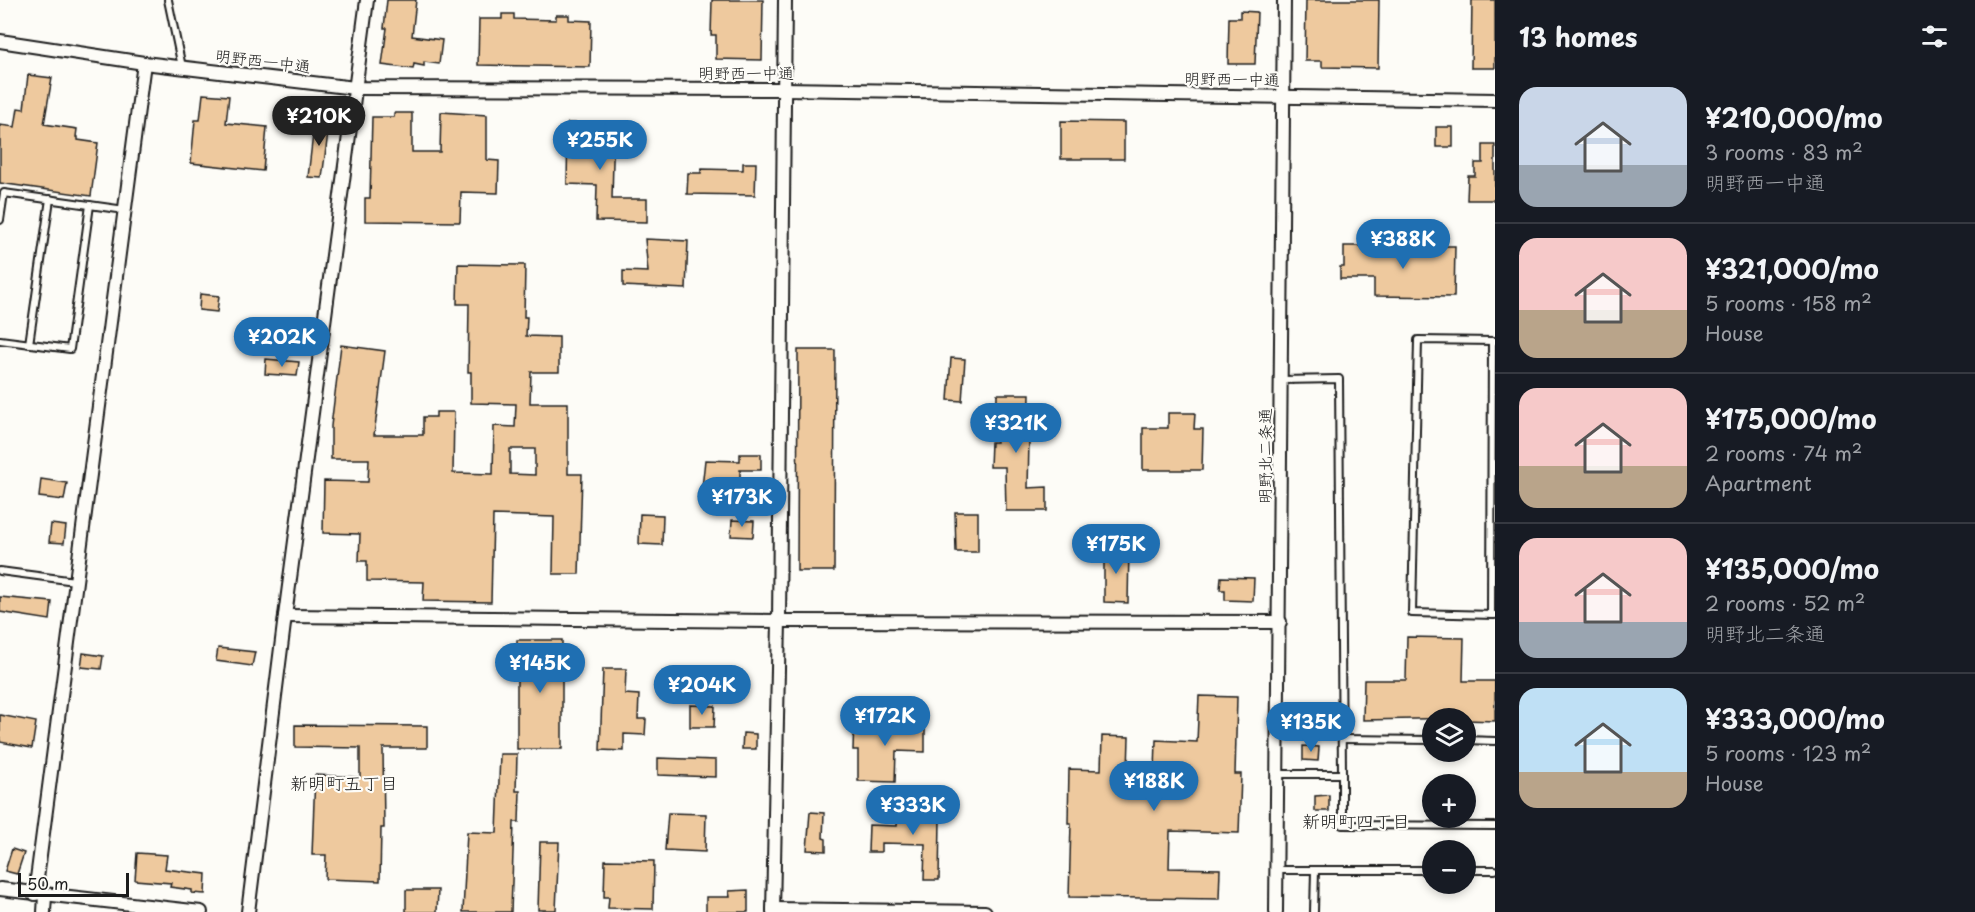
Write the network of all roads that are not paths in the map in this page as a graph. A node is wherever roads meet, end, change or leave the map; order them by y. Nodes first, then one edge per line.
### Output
1 (168, 0) edge
2 (367, 0) edge
3 (785, 0) edge
4 (1284, 0) edge
5 (0, 41) edge
6 (144, 63) junction
7 (182, 67) junction
8 (355, 88) junction
9 (783, 89) junction
10 (1282, 95) junction
11 (1495, 100) edge
12 (50, 199) junction
13 (90, 205) junction
14 (125, 210) junction
15 (0, 220) edge
16 (0, 340) edge
17 (1493, 341) edge
18 (29, 344) junction
19 (1281, 380) junction
20 (0, 571) edge
21 (76, 581) junction
22 (1493, 615) edge
23 (285, 616) junction
24 (779, 621) junction
25 (1280, 622) junction
26 (1342, 740) junction
27 (1422, 740) edge
28 (1476, 740) edge
29 (1495, 741) edge
30 (1278, 774) junction
31 (1342, 774) junction
32 (1495, 826) edge
33 (1277, 870) junction
34 (1315, 870) junction
35 (1422, 870) edge
36 (1476, 870) edge
37 (1495, 870) edge
38 (0, 889) edge
39 (40, 895) junction
40 (773, 910) edge
41 (44, 912) edge
42 (201, 912) edge
43 (248, 912) edge
44 (985, 912) edge
45 (1276, 912) edge
46 (1314, 912) edge

1 - 7 lane
2 - 8 street
3 - 9 street
4 - 10 street, 明野北二条通
5 - 6 street, 明野西一中通
6 - 7 street, 明野西一中通
6 - 14 street
7 - 8 street, 明野西一中通
8 - 9 street, 明野西一中通
8 - 23 street
9 - 10 street, 明野西一中通
9 - 24 street
10 - 11 street, 明野西一中通
10 - 19 street, 明野北二条通
12 - 13 lane
12 - 15 lane
12 - 18 lane
13 - 14 lane
13 - 18 lane
14 - 21 street
16 - 18 lane
17 - 22 lane
17 - 22 lane
19 - 25 street, 明野北二条通
19 - 26 lane
20 - 21 lane
21 - 39 street
23 - 24 street
23 - 43 street
24 - 25 street
24 - 40 street
25 - 30 street, 明野北二条通
26 - 27 lane
26 - 31 lane
28 - 29 lane
30 - 31 lane
30 - 33 street, 明野北二条通
31 - 32 lane
33 - 34 lane
33 - 45 street, 明野北二条通
34 - 35 lane
34 - 46 lane
36 - 37 lane
38 - 39 street
39 - 41 street
39 - 42 street
40 - 44 street

